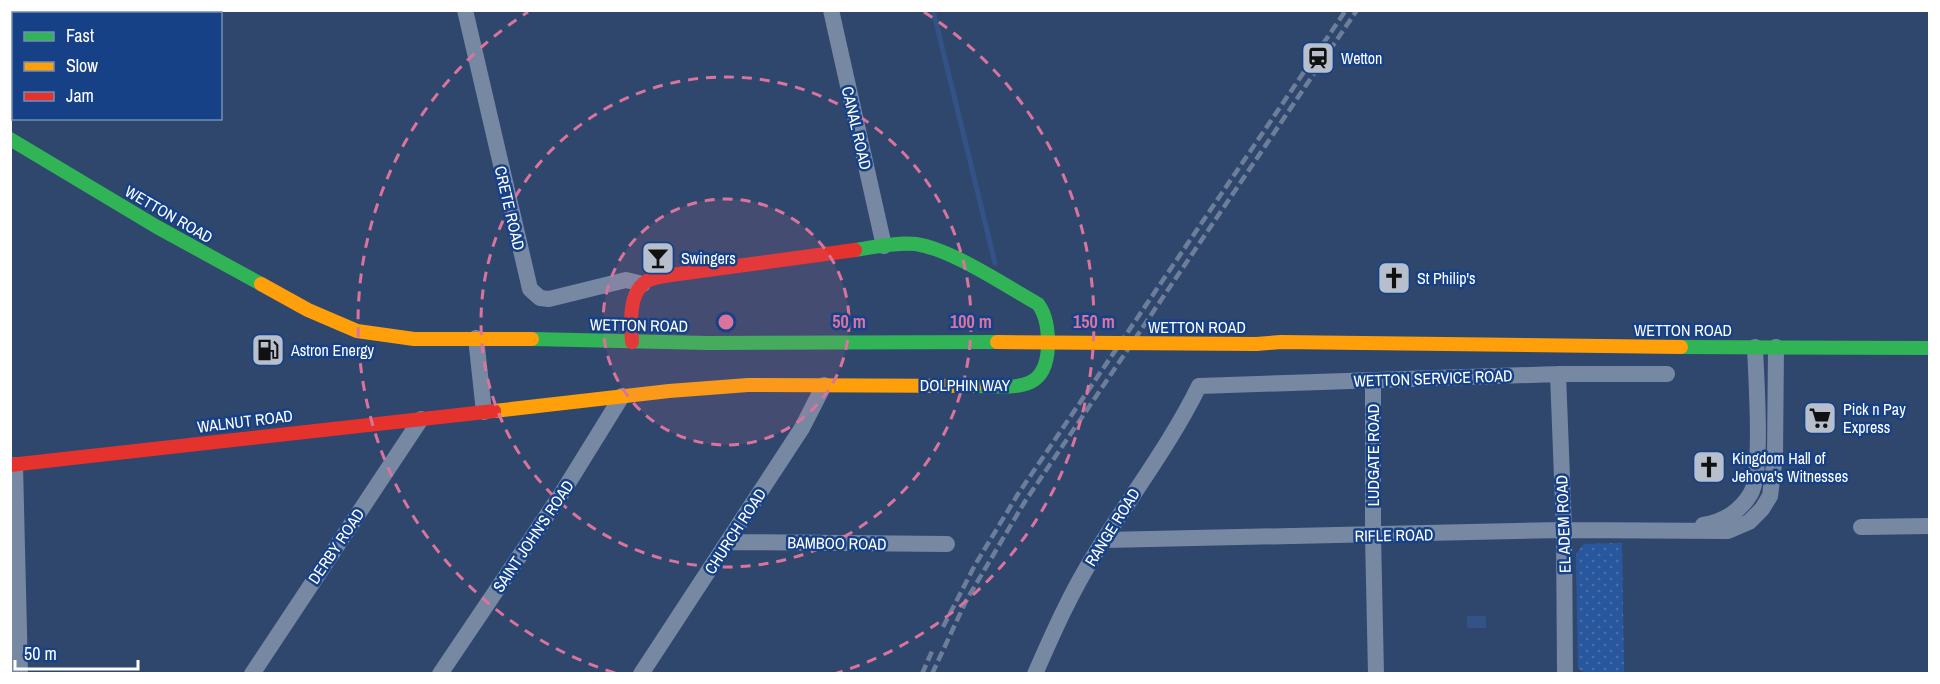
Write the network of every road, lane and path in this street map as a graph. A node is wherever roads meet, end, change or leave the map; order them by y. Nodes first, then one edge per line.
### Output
1 (465, 10) edge
2 (831, 10) edge
3 (10, 139) edge
4 (885, 246) junction
5 (643, 284) junction
6 (476, 338) junction
7 (632, 342) junction
8 (1755, 347) junction
9 (1776, 347) junction
10 (1929, 348) edge
11 (1558, 374) junction
12 (1667, 374) dead end
13 (1373, 381) junction
14 (824, 385) junction
15 (1199, 386) joint
16 (622, 396) junction
17 (484, 412) junction
18 (421, 418) junction
19 (13, 465) edge
20 (1929, 526) edge
21 (1861, 527) dead end
22 (1564, 531) junction
23 (1682, 531) junction
24 (1373, 535) junction
25 (1105, 540) junction
26 (728, 542) junction
27 (947, 544) dead end
28 (20, 674) edge
29 (252, 674) edge
30 (440, 674) edge
31 (641, 674) edge
32 (1035, 674) edge
33 (1376, 674) edge
34 (1565, 674) edge

1 - 5 street, CRETE ROAD
2 - 4 street, CANAL ROAD
3 - 6 main road, WETTON ROAD
4 - 5 main road, DOLPHIN WAY
4 - 14 main road, DOLPHIN WAY
5 - 7 main road
6 - 7 main road, WETTON ROAD
6 - 17 street
7 - 8 main road, WETTON ROAD, bridge
8 - 9 main road, WETTON ROAD
8 - 23 street, RIFLE ROAD
9 - 10 main road, WETTON ROAD
9 - 23 street, RIFLE ROAD
11 - 12 street, WETTON SERVICE ROAD
11 - 13 street, WETTON SERVICE ROAD
11 - 22 street, EL ADEM ROAD
13 - 15 street, WETTON SERVICE ROAD
13 - 24 street, LUDGATE ROAD
14 - 16 main road, DOLPHIN WAY
14 - 26 street, CHURCH ROAD
15 - 25 street, RANGE ROAD
16 - 17 main road, DOLPHIN WAY
16 - 30 street, SAINT JOHN'S ROAD
17 - 18 main road, WALNUT ROAD
18 - 19 main road, WALNUT ROAD
18 - 29 street, DERBY ROAD
19 - 28 street
20 - 21 street
22 - 23 street, RIFLE ROAD
22 - 24 street, RIFLE ROAD
22 - 34 street, EL ADEM ROAD
24 - 25 street, RIFLE ROAD
24 - 33 street, LUDGATE ROAD
25 - 32 street, RANGE ROAD
26 - 27 street, BAMBOO ROAD
26 - 31 street, CHURCH ROAD

